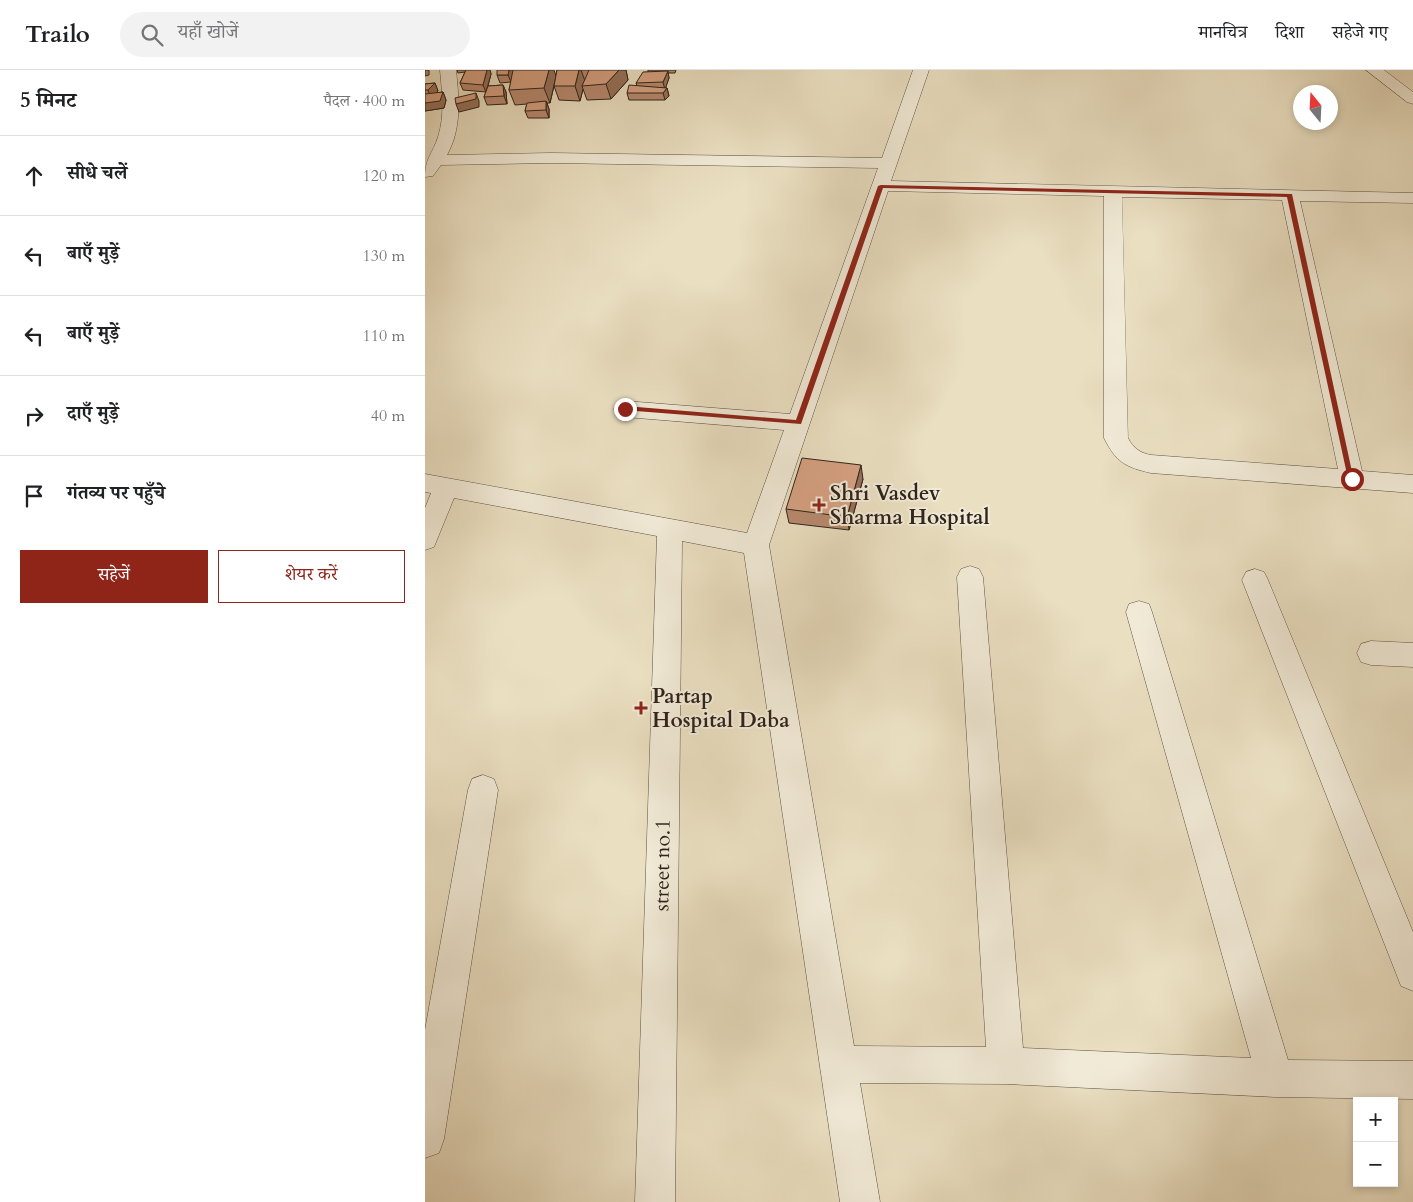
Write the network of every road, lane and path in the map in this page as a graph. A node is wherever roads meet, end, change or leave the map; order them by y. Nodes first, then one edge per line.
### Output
1 (448, 70) edge
2 (921, 70) edge
3 (1374, 70) edge
4 (1413, 99) edge
5 (437, 160) junction
6 (425, 175) edge
7 (885, 175) junction
8 (1113, 191) junction
9 (1290, 195) junction
10 (1413, 198) edge
11 (625, 409) dead end
12 (798, 422) junction
13 (1352, 479) junction
14 (436, 484) edge
15 (1413, 484) edge
16 (669, 528) junction
17 (425, 540) edge
18 (756, 546) junction
19 (970, 577) dead end
20 (1255, 580) dead end
21 (1139, 612) dead end
22 (1371, 653) dead end
23 (1413, 655) edge
24 (483, 790) dead end
25 (1413, 974) edge
26 (837, 1064) junction
27 (1007, 1066) junction
28 (1275, 1078) junction
29 (1413, 1080) edge
30 (425, 1139) edge
31 (655, 1202) edge
32 (860, 1202) edge

1 - 5 street
2 - 7 street
3 - 4 street
5 - 6 street
5 - 7 street
7 - 8 street
7 - 12 street
8 - 9 street
8 - 13 street
9 - 10 street
9 - 13 street
11 - 12 street
12 - 18 street
13 - 15 street
14 - 16 street
14 - 17 street
16 - 18 street
16 - 31 street, street no.1
18 - 26 street
19 - 27 street
20 - 25 street
21 - 28 street
22 - 23 street
24 - 30 street
26 - 27 street
26 - 32 street
27 - 28 street
28 - 29 street

